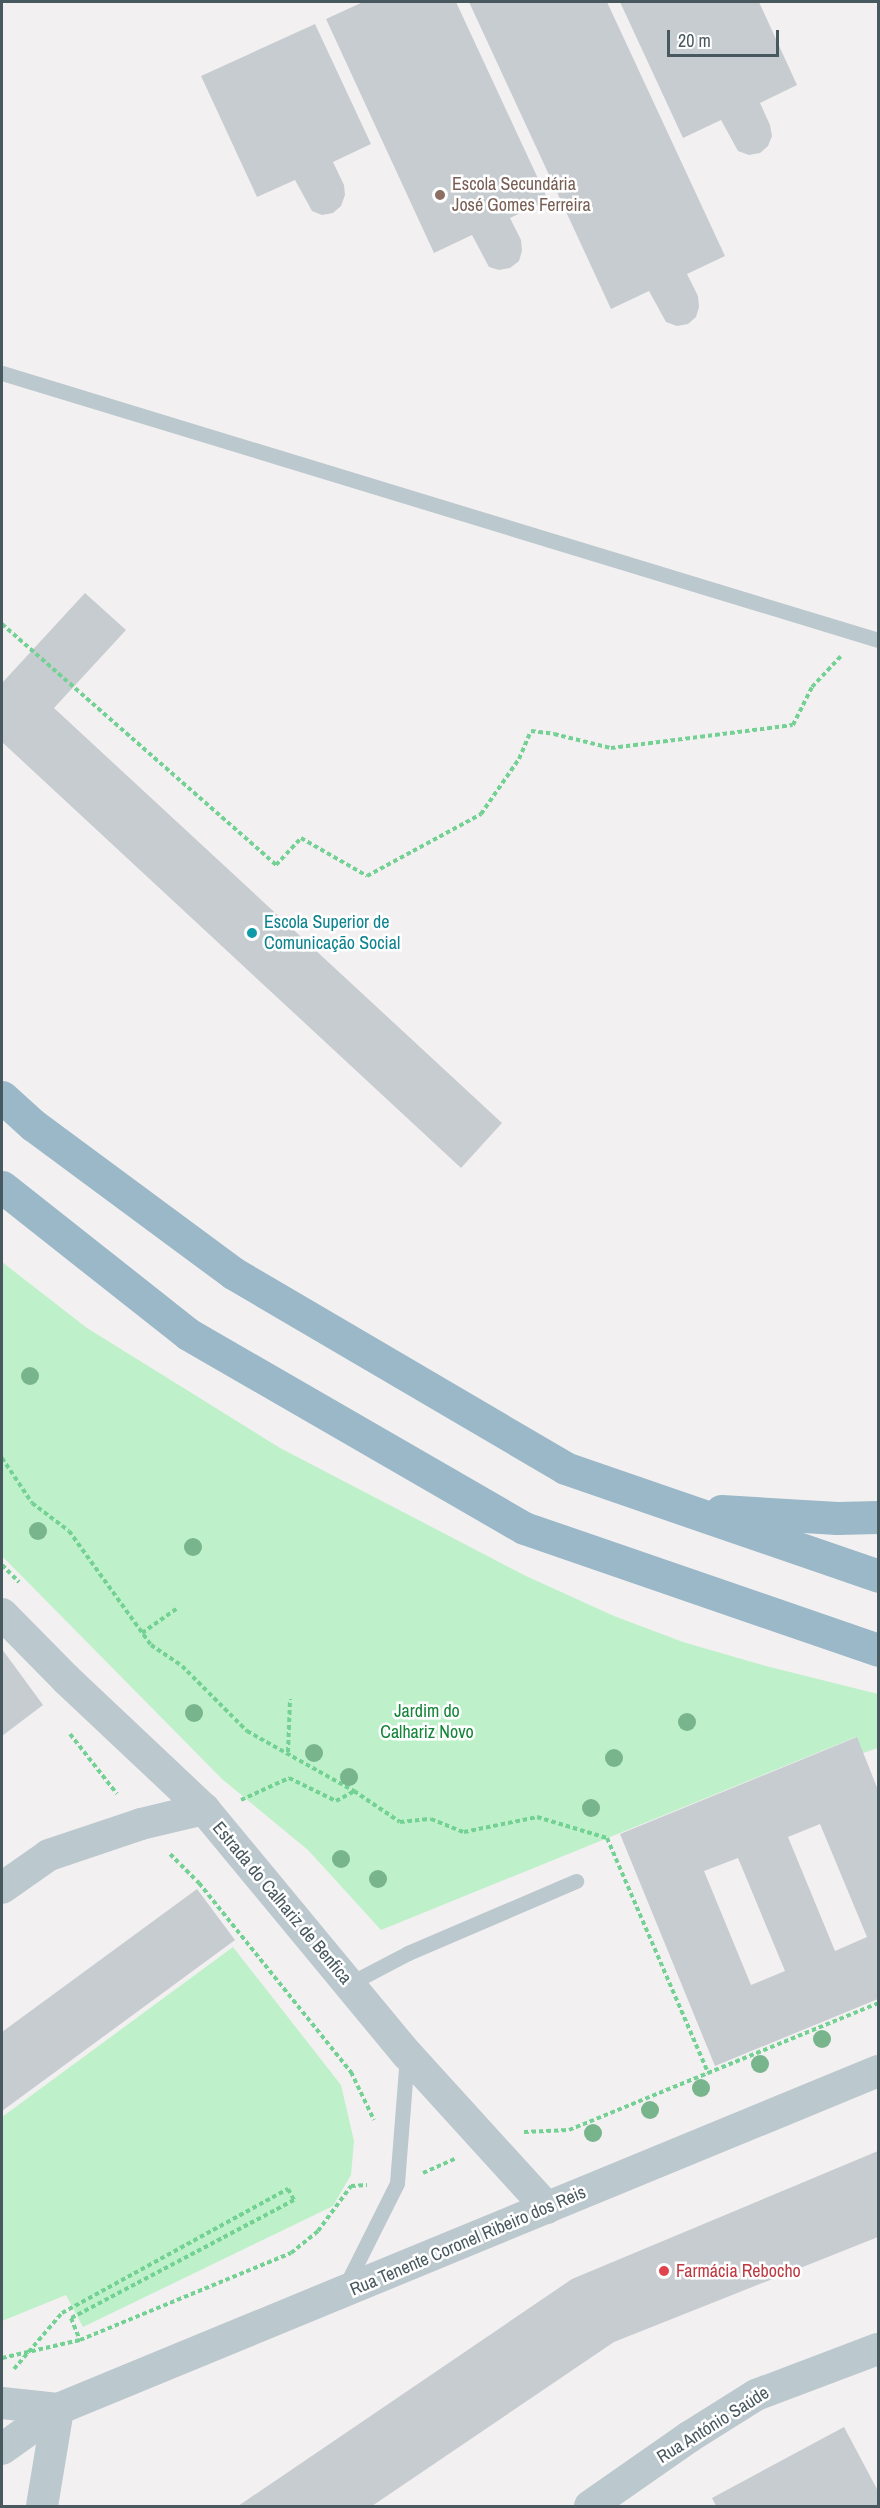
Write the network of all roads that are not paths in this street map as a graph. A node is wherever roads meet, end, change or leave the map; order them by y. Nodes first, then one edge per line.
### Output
1 (2, 373) edge
2 (876, 640) edge
3 (2, 1097) edge
4 (2, 1187) edge
5 (677, 1508) junction
6 (879, 1517) edge
7 (879, 1576) edge
8 (2, 1614) edge
9 (879, 1650) edge
10 (204, 1809) junction
11 (576, 1881) dead end
12 (2, 1888) edge
13 (349, 1984) junction
14 (407, 2054) junction
15 (879, 2071) edge
16 (547, 2208) junction
17 (341, 2294) junction
18 (879, 2349) edge
19 (5, 2389) edge
20 (58, 2409) junction
21 (2, 2449) edge
22 (42, 2506) edge
23 (590, 2506) edge

1 - 2 lane
3 - 5 highway
4 - 9 highway
5 - 6 highway
5 - 7 highway
8 - 10 street, Estrada do Calhariz de Benfica
10 - 12 street
10 - 13 street, Estrada do Calhariz de Benfica
11 - 13 lane
13 - 14 street, Estrada do Calhariz de Benfica
14 - 16 street, Estrada do Calhariz de Benfica
14 - 17 lane
15 - 16 street, Rua Tenente Coronel Ribeiro dos Reis
16 - 17 street, Rua Tenente Coronel Ribeiro dos Reis
17 - 20 street, Rua Tenente Coronel Ribeiro dos Reis
18 - 23 street, Rua António Saúde
19 - 20 street, Rua Tenente Coronel Ribeiro dos Reis
20 - 21 street, Rua Tenente Coronel Ribeiro dos Reis
20 - 22 street

